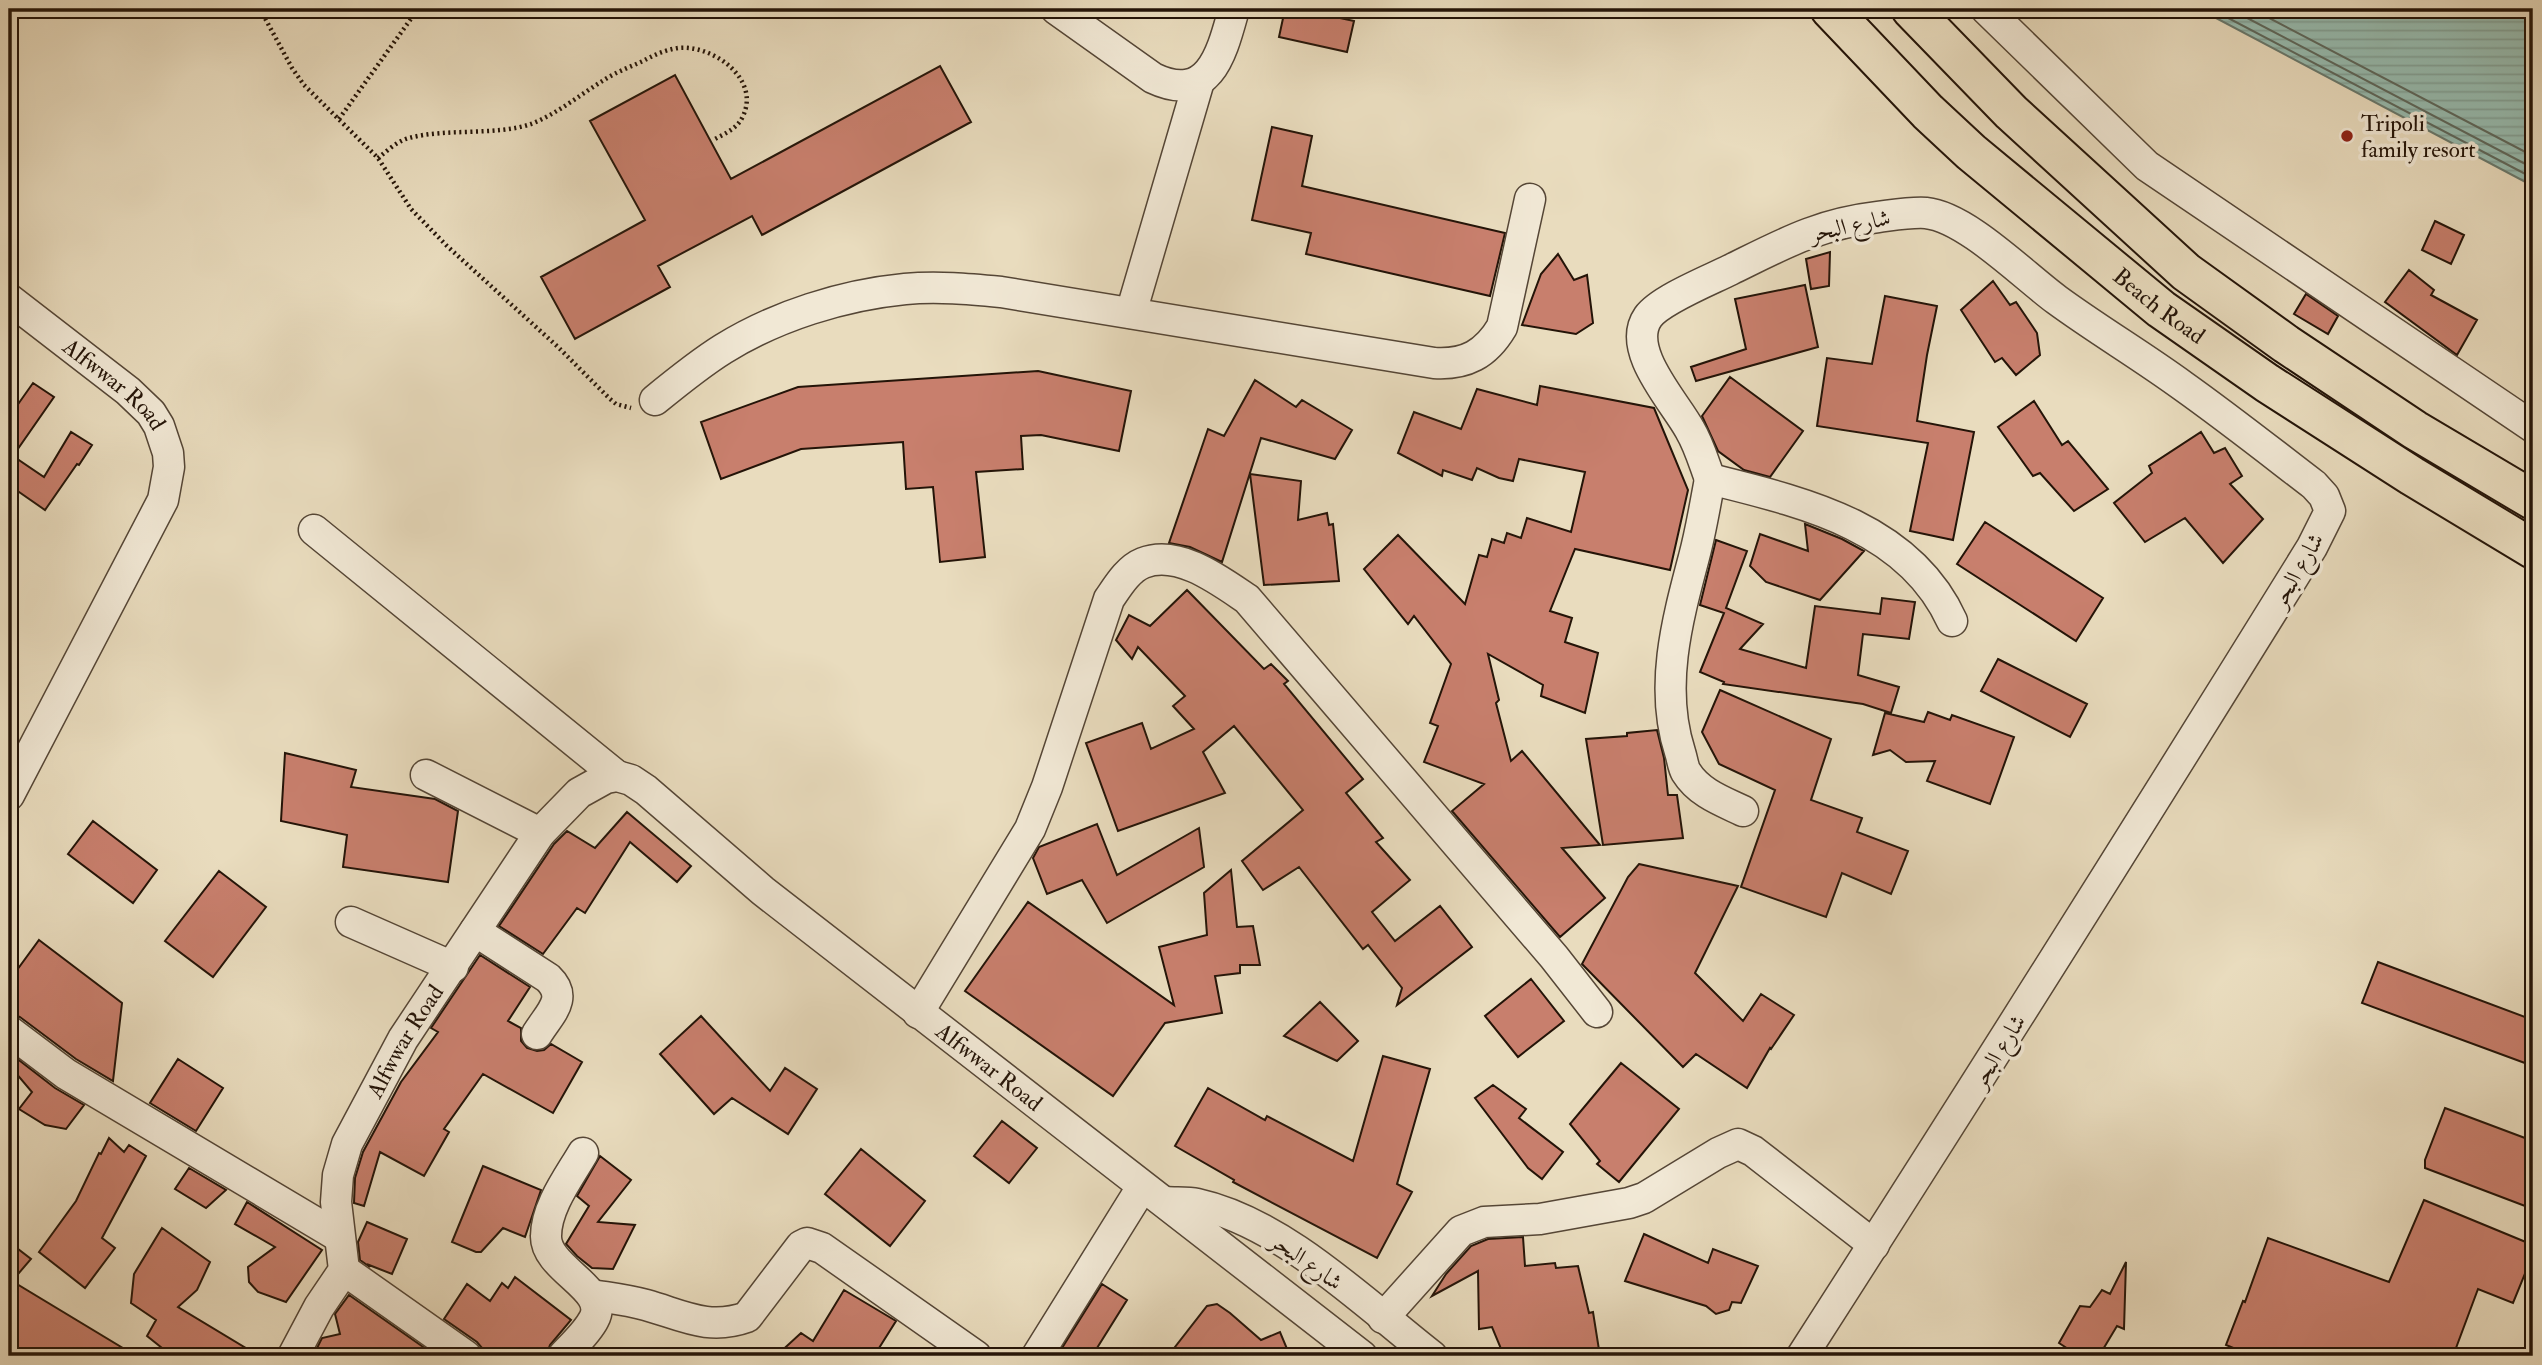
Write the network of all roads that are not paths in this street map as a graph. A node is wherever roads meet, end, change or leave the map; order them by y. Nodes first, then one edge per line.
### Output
1 (1056, 9) edge
2 (1234, 9) edge
3 (1830, 9) edge
4 (1911, 9) edge
5 (1986, 9) edge
6 (1199, 81) junction
7 (1530, 199) dead end
8 (9, 299) edge
9 (1131, 313) junction
10 (654, 400) road end
11 (2533, 427) edge
12 (1710, 479) junction
13 (2533, 500) edge
14 (314, 530) dead end
15 (2533, 549) edge
16 (1952, 621) dead end
17 (426, 775) dead end
18 (617, 776) junction
19 (9, 795) edge
20 (1743, 811) dead end
21 (540, 833) junction
22 (351, 922) dead end
23 (475, 930) junction
24 (453, 967) junction
25 (1597, 1012) dead end
26 (918, 1013) junction
27 (9, 1031) edge
28 (537, 1034) dead end
29 (583, 1153) dead end
30 (1153, 1194) junction
31 (338, 1236) junction
32 (1874, 1245) junction
33 (344, 1270) junction
34 (592, 1295) junction
35 (1383, 1318) junction
36 (293, 1356) edge
37 (466, 1356) edge
38 (563, 1356) edge
39 (976, 1356) edge
40 (1037, 1356) edge
41 (1362, 1356) edge
42 (1432, 1356) edge
43 (1802, 1356) edge

1 - 6 street
2 - 6 street
3 - 15 highway, Beach Road
4 - 13 highway, Beach Road
5 - 11 street
6 - 9 street
7 - 9 street
8 - 19 street, Alfwwar Road
9 - 10 street
12 - 16 street
12 - 20 street
12 - 32 street, شارع البحر
14 - 18 street, Alfwwar Road
17 - 21 street
18 - 21 street, Alfwwar Road
18 - 26 street, Alfwwar Road
21 - 23 street, Alfwwar Road
22 - 24 street
23 - 24 street, Alfwwar Road
23 - 28 street
24 - 31 street, Alfwwar Road
25 - 26 street
26 - 30 street, Alfwwar Road
27 - 31 street
29 - 34 street
30 - 35 street, شارع البحر
30 - 40 street
30 - 41 street, Alfwwar Road
31 - 33 street, Alfwwar Road
32 - 35 street
32 - 43 street, شارع البحر
33 - 36 street
33 - 37 street
34 - 38 street
34 - 39 street
35 - 42 street, شارع البحر

